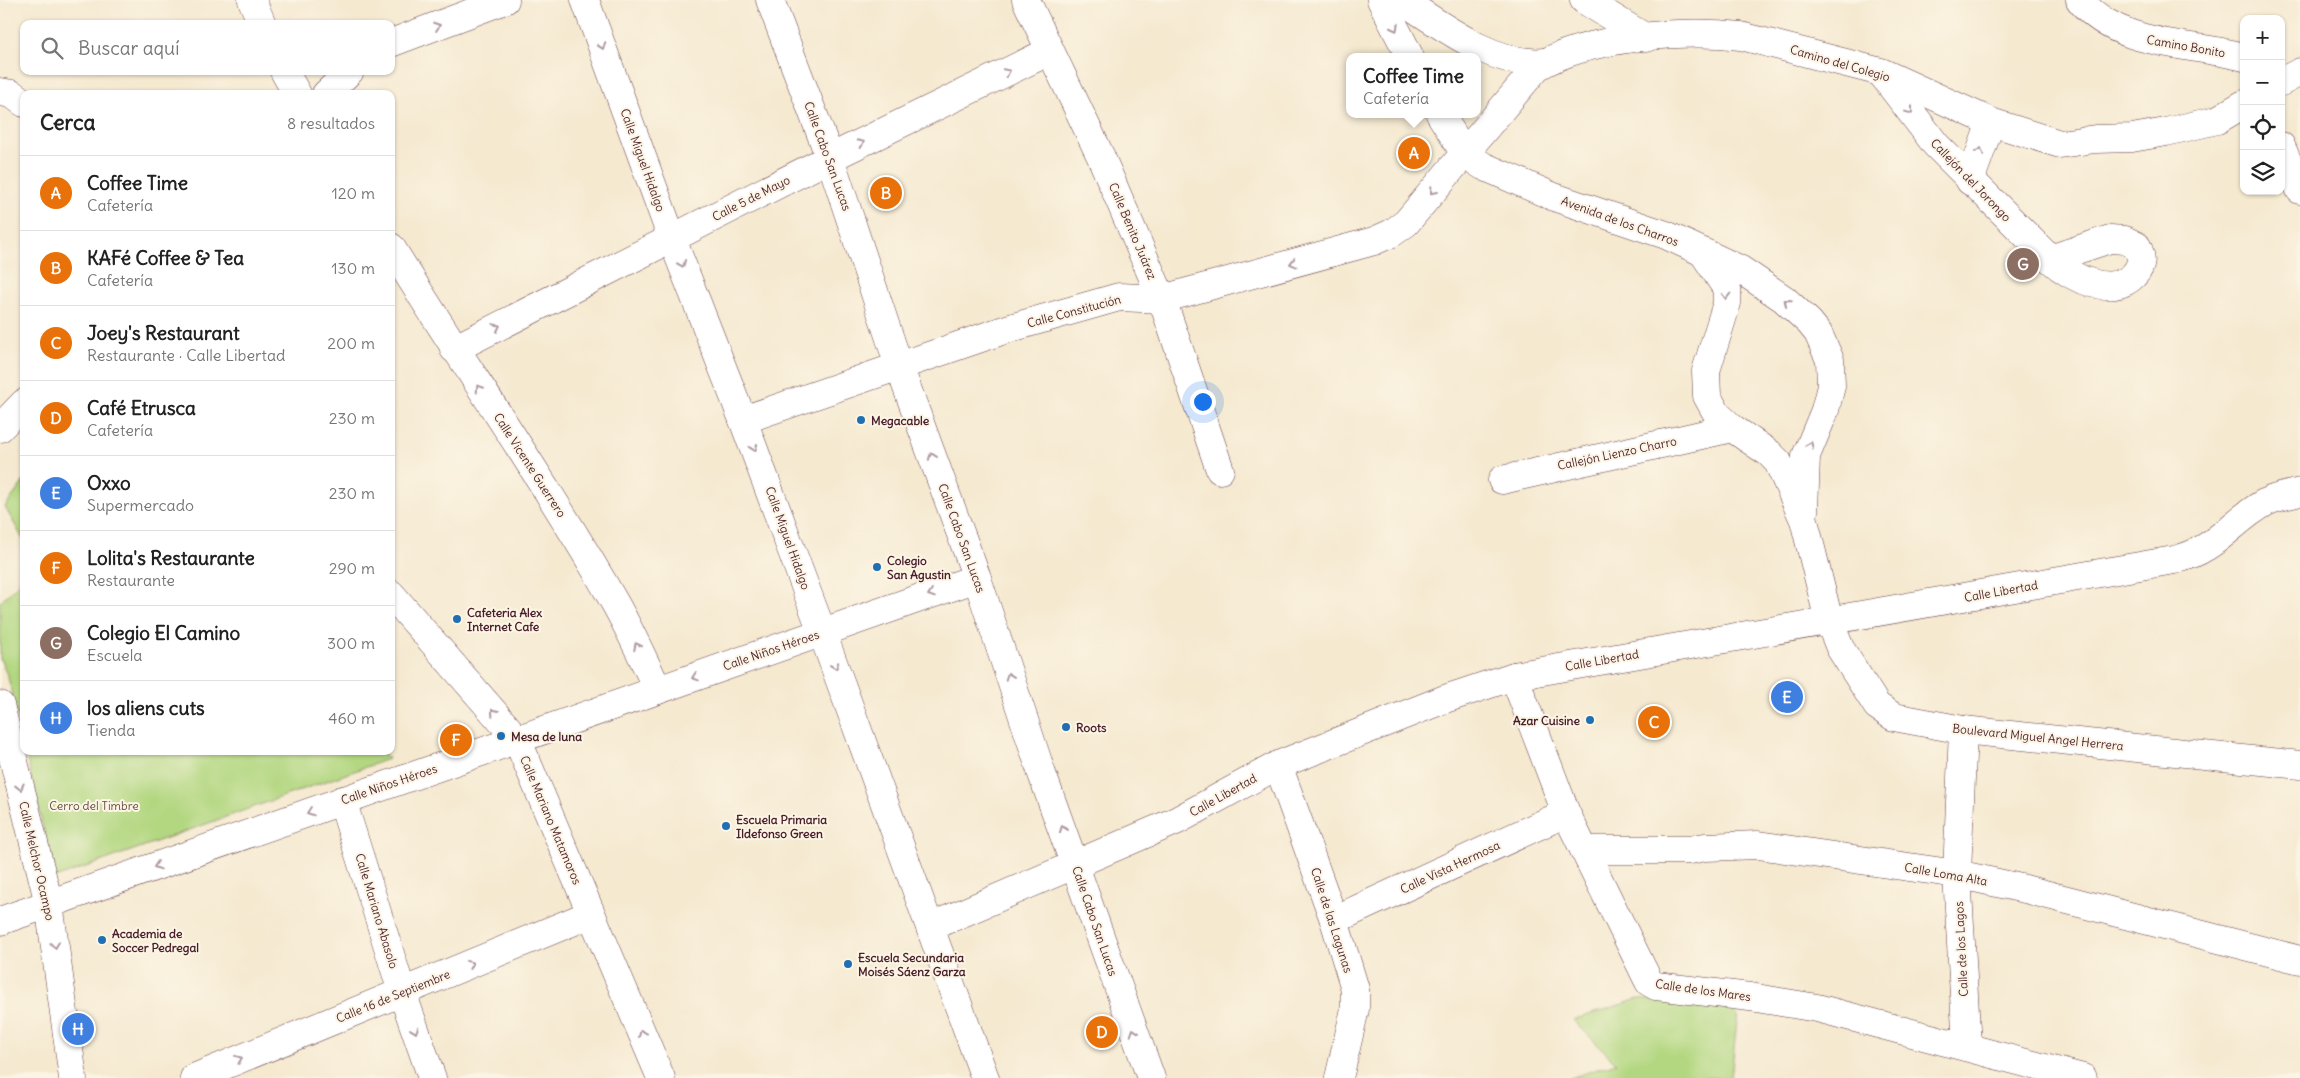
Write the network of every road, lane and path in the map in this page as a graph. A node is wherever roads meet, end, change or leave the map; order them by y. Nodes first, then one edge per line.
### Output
1 (252, 0) edge
2 (505, 0) edge
3 (585, 0) edge
4 (770, 0) edge
5 (1026, 0) edge
6 (1380, 0) edge
7 (1402, 0) edge
8 (1584, 0) edge
9 (2080, 0) edge
10 (260, 20) edge
11 (1646, 38) junction
12 (395, 42) edge
13 (1050, 51) junction
14 (1408, 53) edge
15 (2240, 56) edge
16 (1545, 62) junction
17 (1880, 72) junction
18 (286, 75) edge
19 (346, 75) edge
20 (295, 90) edge
21 (330, 90) edge
22 (0, 92) edge
23 (20, 100) edge
24 (2242, 105) edge
25 (1442, 118) edge
26 (1991, 122) junction
27 (2283, 150) edge
28 (1465, 154) junction
29 (830, 158) junction
30 (1970, 181) junction
31 (2300, 190) edge
32 (672, 239) junction
33 (395, 253) edge
34 (1704, 254) junction
35 (2050, 259) dead end
36 (1162, 299) junction
37 (454, 349) junction
38 (899, 366) junction
39 (20, 407) edge
40 (743, 420) junction
41 (0, 428) edge
42 (1732, 428) junction
43 (1220, 470) dead end
44 (1502, 480) dead end
45 (2300, 492) edge
46 (1804, 520) junction
47 (977, 578) junction
48 (395, 599) edge
49 (1829, 621) junction
50 (822, 632) junction
51 (1514, 676) junction
52 (658, 690) junction
53 (0, 705) edge
54 (1964, 730) junction
55 (516, 739) junction
56 (1278, 765) junction
57 (2300, 766) edge
58 (342, 800) junction
59 (1566, 813) junction
60 (1584, 850) junction
61 (1076, 865) junction
62 (1957, 874) junction
63 (49, 904) junction
64 (591, 914) junction
65 (1334, 920) junction
66 (0, 921) edge
67 (930, 927) junction
68 (2300, 960) edge
69 (402, 992) junction
70 (1967, 1047) junction
71 (73, 1078) edge
72 (194, 1078) edge
73 (432, 1078) edge
74 (661, 1078) edge
75 (984, 1078) edge
76 (1150, 1078) edge
77 (1339, 1078) edge
78 (2083, 1078) edge

1 - 10 street
12 -> 2 street
3 -> 32 street, Calle Miguel Hidalgo
4 - 29 street, Calle Cabo San Lucas
5 - 13 street, Calle Benito Juárez
6 -> 14 street
7 - 16 street
8 - 11 street
9 - 15 street, Camino Bonito
11 - 16 street, Camino del Colegio
11 - 17 street, Camino del Colegio
29 -> 13 street, Calle 5 de Mayo
13 - 36 street, Calle Benito Juárez
16 - 28 street, Camino del Colegio
17 - 26 street, Camino del Colegio
17 -> 30 street, Callejón del Jorongo
18 - 20 street
19 - 21 street
22 - 23 street
24 - 26 street, Camino del Colegio
25 - 28 street, Avenida de los Charros
30 -> 26 street
27 - 31 street
28 - 34 street, Avenida de los Charros
28 -> 36 street, Calle Constitución
29 - 32 street, Calle 5 de Mayo
29 - 38 street, Calle Cabo San Lucas
30 - 35 street, Callejón del Jorongo
37 -> 32 street, Calle 5 de Mayo
32 -> 40 street, Calle Miguel Hidalgo
33 - 37 street, Calle Vicente Guerrero
34 -> 42 street
46 -> 34 street, Avenida de los Charros
36 - 38 street, Calle Constitución
36 - 43 street, Calle Benito Juárez
52 -> 37 street, Calle Vicente Guerrero
38 - 40 street, Calle Constitución
47 -> 38 street, Calle Cabo San Lucas
39 - 41 street
40 -> 50 street, Calle Miguel Hidalgo
42 - 44 street, Callejón Lienzo Charro
42 - 46 street, Avenida de los Charros
45 - 49 street, Calle Libertad
46 - 49 street, Avenida de los Charros
47 -> 50 street, Calle Niños Héroes
61 -> 47 street, Calle Cabo San Lucas
55 -> 48 street, Calle Mariano Matamoros
49 - 51 street, Calle Libertad
49 - 54 street, Boulevard Miguel Angel Herrera
50 -> 52 street, Calle Niños Héroes
50 -> 67 street, Calle Miguel Hidalgo
51 - 56 street, Calle Libertad
51 - 59 street, Calle de los Mares
52 - 55 street, Calle Niños Héroes
53 -> 63 street, Calle Melchor Ocampo
54 - 57 street, Boulevard Miguel Angel Herrera
54 - 62 street, Calle de los Lagos
55 - 58 street, Calle Niños Héroes
55 - 64 street, Calle Mariano Matamoros
56 - 61 street, Calle Libertad
56 - 65 street, Calle de las Lagunas
58 -> 63 street, Calle Niños Héroes
58 - 69 street, Calle Mariano Abasolo
59 - 60 street, Calle de los Mares
59 - 65 street, Calle Vista Hermosa
60 - 62 street, Calle Loma Alta
60 - 70 street, Calle de los Mares
61 - 67 street, Calle Libertad
76 -> 61 street, Calle Cabo San Lucas
62 - 68 street, Calle Loma Alta
62 - 70 street, Calle de los Lagos
63 - 66 street, Calle Niños Héroes
63 -> 71 street, Calle Melchor Ocampo
69 -> 64 street, Calle 16 de Septiembre
74 -> 64 street, Calle Mariano Matamoros
65 - 77 street, Calle de las Lagunas
67 - 75 street, Calle Miguel Hidalgo
72 -> 69 street, Calle 16 de Septiembre
69 -> 73 street, Calle Mariano Abasolo
70 - 78 street, Calle de los Mares

